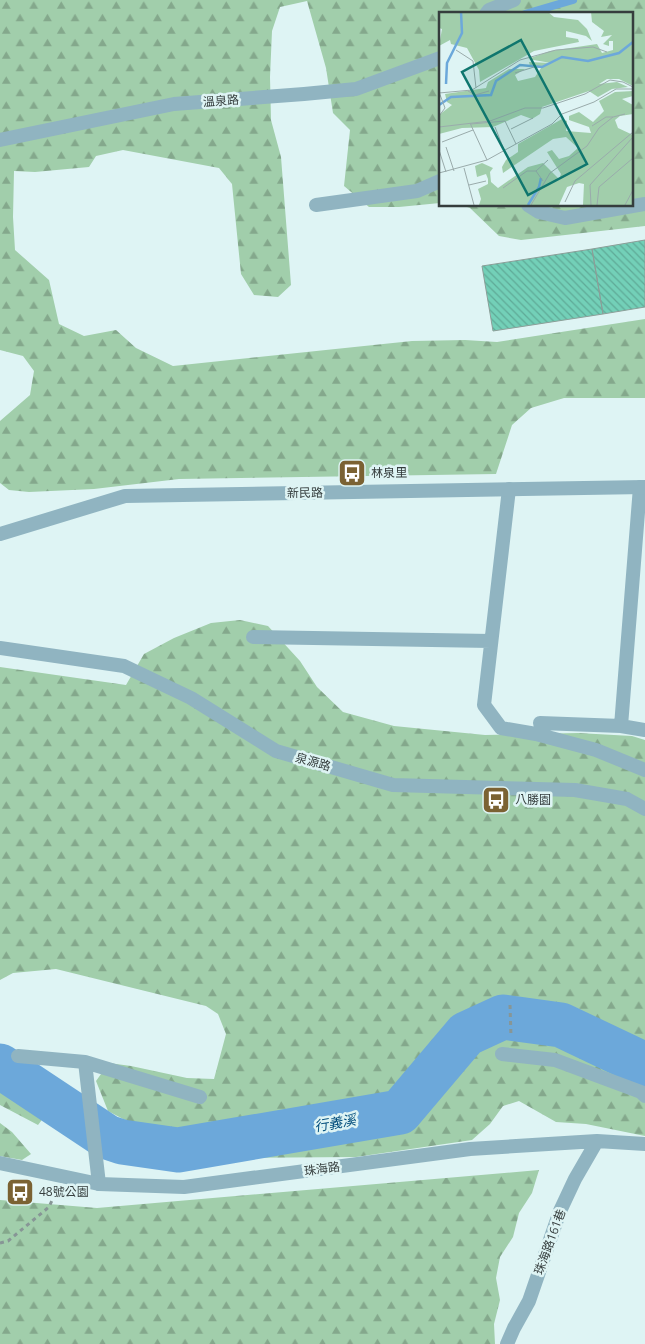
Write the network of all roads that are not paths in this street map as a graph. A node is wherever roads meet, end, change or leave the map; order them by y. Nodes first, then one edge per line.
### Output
1 (514, 0) edge
2 (488, 12) edge
3 (439, 58) edge
4 (0, 140) edge
5 (439, 181) edge
6 (645, 204) edge
7 (316, 205) dead end
8 (530, 206) edge
9 (643, 487) edge
10 (509, 489) junction
11 (0, 534) edge
12 (253, 637) dead end
13 (491, 641) junction
14 (0, 648) edge
15 (540, 723) dead end
16 (621, 726) junction
17 (645, 730) edge
18 (645, 770) edge
19 (645, 809) edge
20 (507, 1055) road end
21 (18, 1056) dead end
22 (85, 1062) junction
23 (645, 1096) edge
24 (200, 1097) dead end
25 (597, 1141) junction
26 (645, 1144) edge
27 (0, 1163) edge
28 (99, 1184) junction
29 (507, 1344) edge

1 - 2 street
3 - 4 street, 溫泉路
5 - 7 street
6 - 8 street
9 - 10 street, 新民路
9 - 16 street
10 - 11 street, 新民路
10 - 13 street
12 - 13 street
13 - 18 street
14 - 19 street, 泉源路
15 - 16 street
16 - 17 street
20 - 23 street
21 - 22 street
22 - 24 street
22 - 28 street
25 - 26 street, 珠海路
25 - 28 street, 珠海路
25 - 29 street, 珠海路161巷
27 - 28 street, 珠海路

